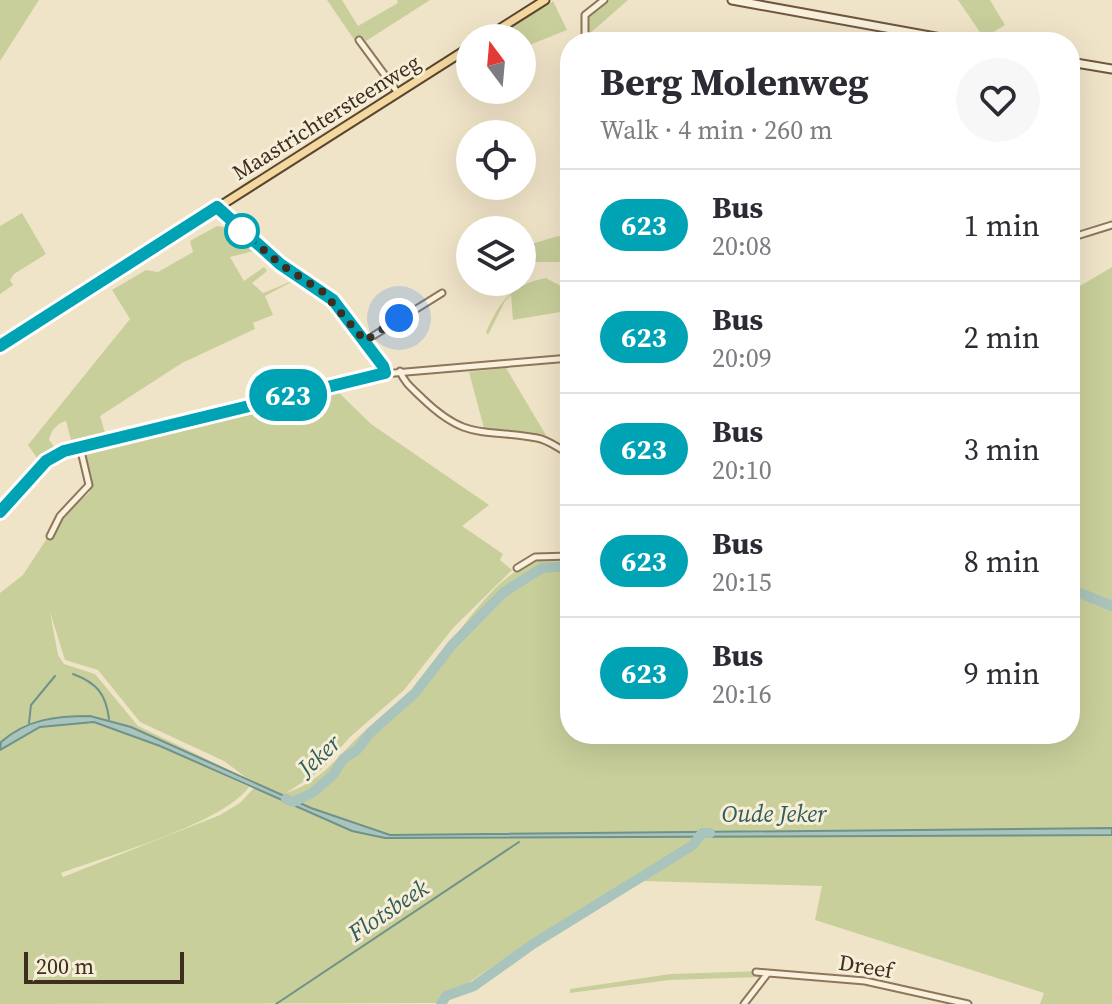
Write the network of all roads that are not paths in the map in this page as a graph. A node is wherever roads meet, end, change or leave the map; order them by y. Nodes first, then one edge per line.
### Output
1 (545, 0) edge
2 (732, 0) edge
3 (600, 2) edge
4 (507, 24) edge
5 (585, 32) edge
6 (908, 32) edge
7 (359, 40) dead end
8 (456, 56) edge
9 (1080, 64) edge
10 (1112, 69) edge
11 (398, 93) junction
12 (217, 207) junction
13 (1112, 225) edge
14 (1080, 235) edge
15 (442, 293) dead end
16 (365, 341) junction
17 (0, 346) edge
18 (560, 359) edge
19 (400, 371) junction
20 (385, 373) junction
21 (80, 447) junction
22 (560, 449) edge
23 (0, 512) edge
24 (50, 536) dead end
25 (560, 556) edge
26 (517, 568) dead end
27 (756, 972) dead end
28 (769, 972) junction
29 (744, 1004) edge
30 (968, 1004) edge

1 - 4 main road
2 - 6 main road
3 - 5 street
7 - 11 street
8 - 11 main road, Maastrichtersteenweg
9 - 10 main road
11 - 12 main road, Maastrichtersteenweg
12 - 16 street
12 - 17 main road, Maastrichtersteenweg
13 - 14 street
15 - 16 street
16 - 20 street
18 - 19 street
19 - 20 street
19 - 22 street
20 - 21 street
21 - 23 street
21 - 24 street
25 - 26 street
27 - 28 street, Dreef
28 - 29 street
28 - 30 street, Dreef

